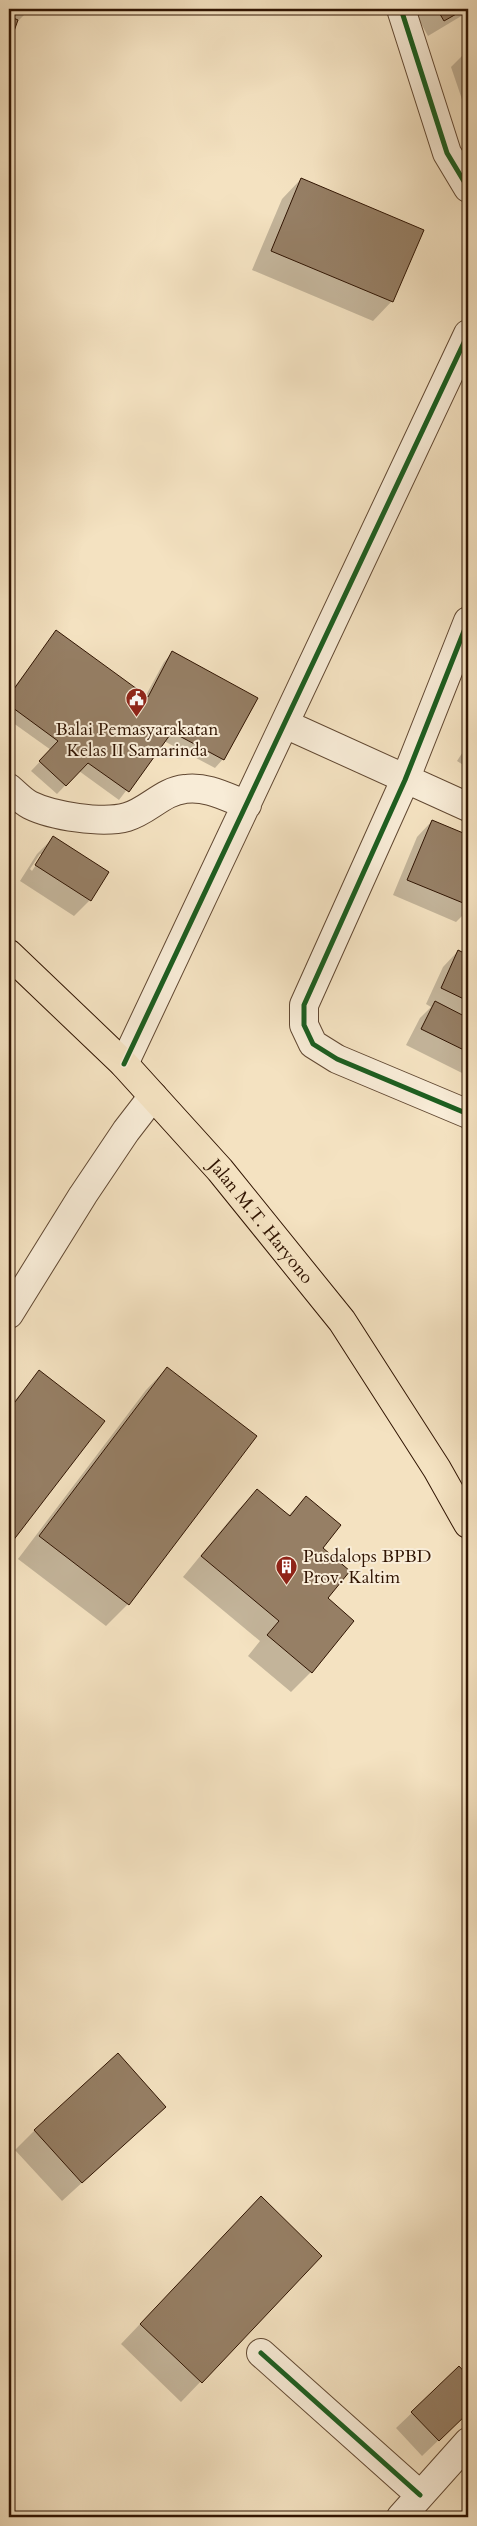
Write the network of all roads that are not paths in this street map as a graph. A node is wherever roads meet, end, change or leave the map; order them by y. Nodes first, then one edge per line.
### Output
1 (401, 9) edge
2 (468, 188) edge
3 (468, 334) edge
4 (468, 621) edge
5 (285, 724) junction
6 (405, 780) junction
7 (9, 788) edge
8 (246, 805) junction
9 (468, 807) edge
10 (9, 955) edge
11 (124, 1064) junction
12 (153, 1096) junction
13 (468, 1114) edge
14 (9, 1314) edge
15 (468, 1524) edge
16 (261, 2353) dead end
17 (468, 2442) edge
18 (420, 2495) junction
19 (401, 2517) edge

1 - 2 street
3 - 5 street
4 - 6 street
5 - 6 street
5 - 8 street
6 - 9 street
6 - 13 street
7 - 8 street
8 - 11 street
10 - 11 main road, Jalan M.T. Haryono
11 - 12 main road, Jalan M.T. Haryono
12 - 14 street
12 - 15 main road, Jalan M.T. Haryono
16 - 18 street
17 - 18 street
18 - 19 street

